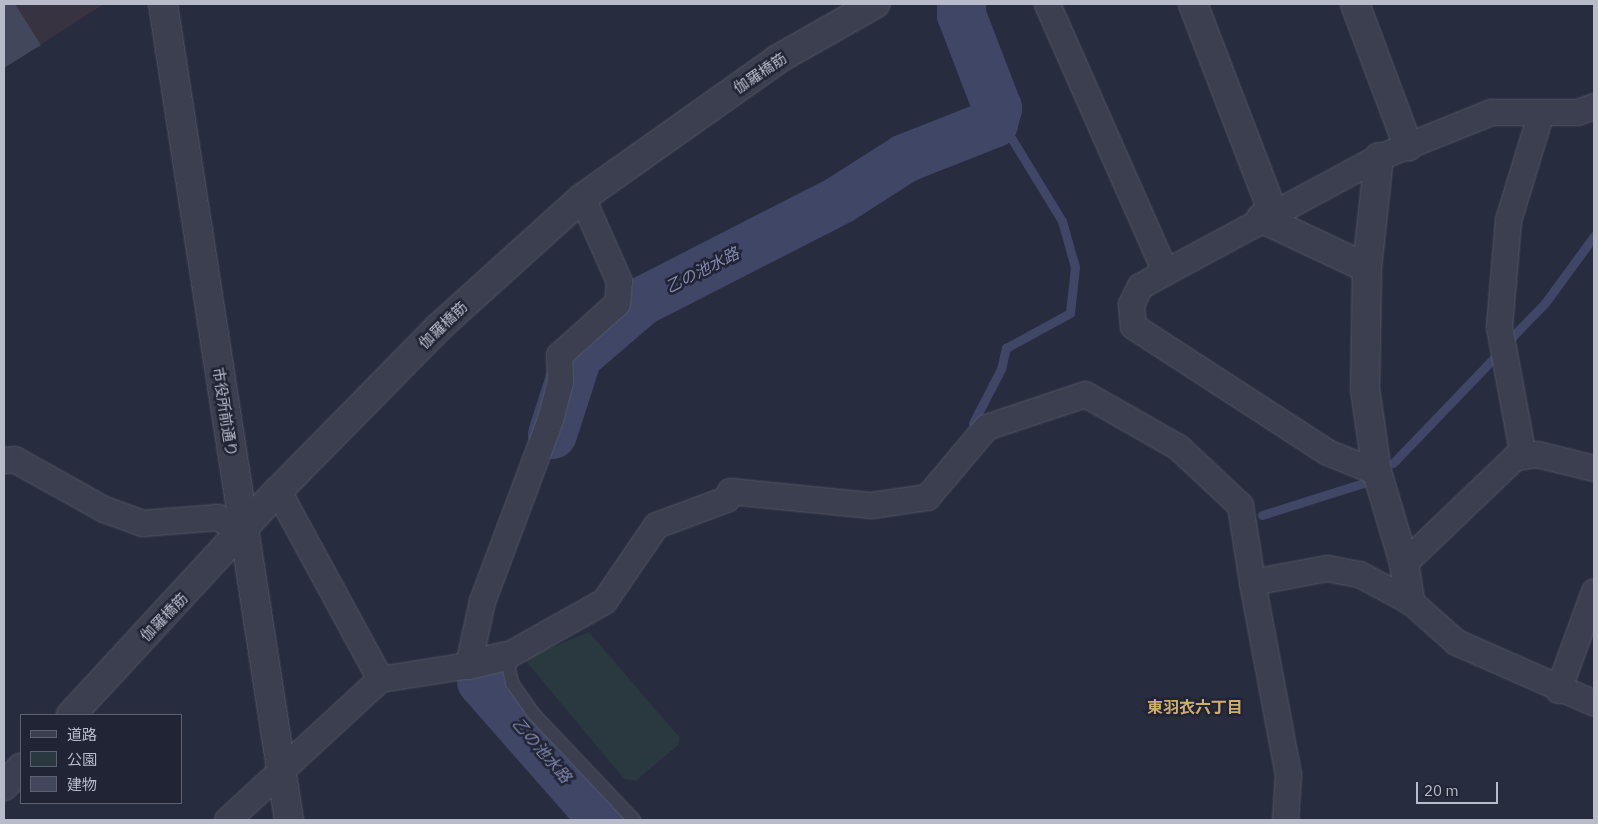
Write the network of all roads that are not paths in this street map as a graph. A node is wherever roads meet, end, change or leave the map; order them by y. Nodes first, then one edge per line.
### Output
1 (162, 4) edge
2 (875, 4) edge
3 (1047, 4) edge
4 (1193, 4) edge
5 (1355, 4) edge
6 (1594, 106) edge
7 (1541, 112) junction
8 (1408, 146) junction
9 (1379, 157) junction
10 (582, 198) junction
11 (1267, 215) junction
12 (1367, 268) junction
13 (1164, 272) junction
14 (1523, 456) junction
15 (4, 460) edge
16 (1594, 468) edge
17 (1379, 476) junction
18 (278, 491) junction
19 (243, 534) junction
20 (1404, 564) junction
21 (1252, 582) junction
22 (1594, 591) edge
23 (1410, 601) junction
24 (506, 656) junction
25 (468, 665) junction
26 (380, 679) junction
27 (1558, 690) junction
28 (1594, 703) edge
29 (72, 714) edge
30 (20, 769) edge
31 (282, 774) junction
32 (4, 786) edge
33 (226, 820) edge
34 (289, 820) edge
35 (634, 820) edge
36 (1285, 820) edge

1 - 19 street, 市役所前通り
2 - 10 street, 伽羅橋筋
3 - 13 street
4 - 11 street
5 - 8 street
6 - 7 street
7 - 8 street
7 - 14 street
8 - 9 street
9 - 11 street
9 - 12 street
10 - 18 street, 伽羅橋筋
10 - 25 street
11 - 12 street
11 - 13 street
12 - 17 street
13 - 17 street
14 - 16 street
14 - 20 street
15 - 19 street
17 - 20 street
18 - 19 street, 伽羅橋筋
18 - 26 street
19 - 29 street, 伽羅橋筋
19 - 31 street, 市役所前通り
20 - 23 street
21 - 23 street
21 - 24 street
21 - 36 street
22 - 27 street
23 - 27 street
24 - 25 street
24 - 35 lane
25 - 26 street
26 - 31 street
27 - 28 street
30 - 32 street
31 - 33 street
31 - 34 street, 市役所前通り

